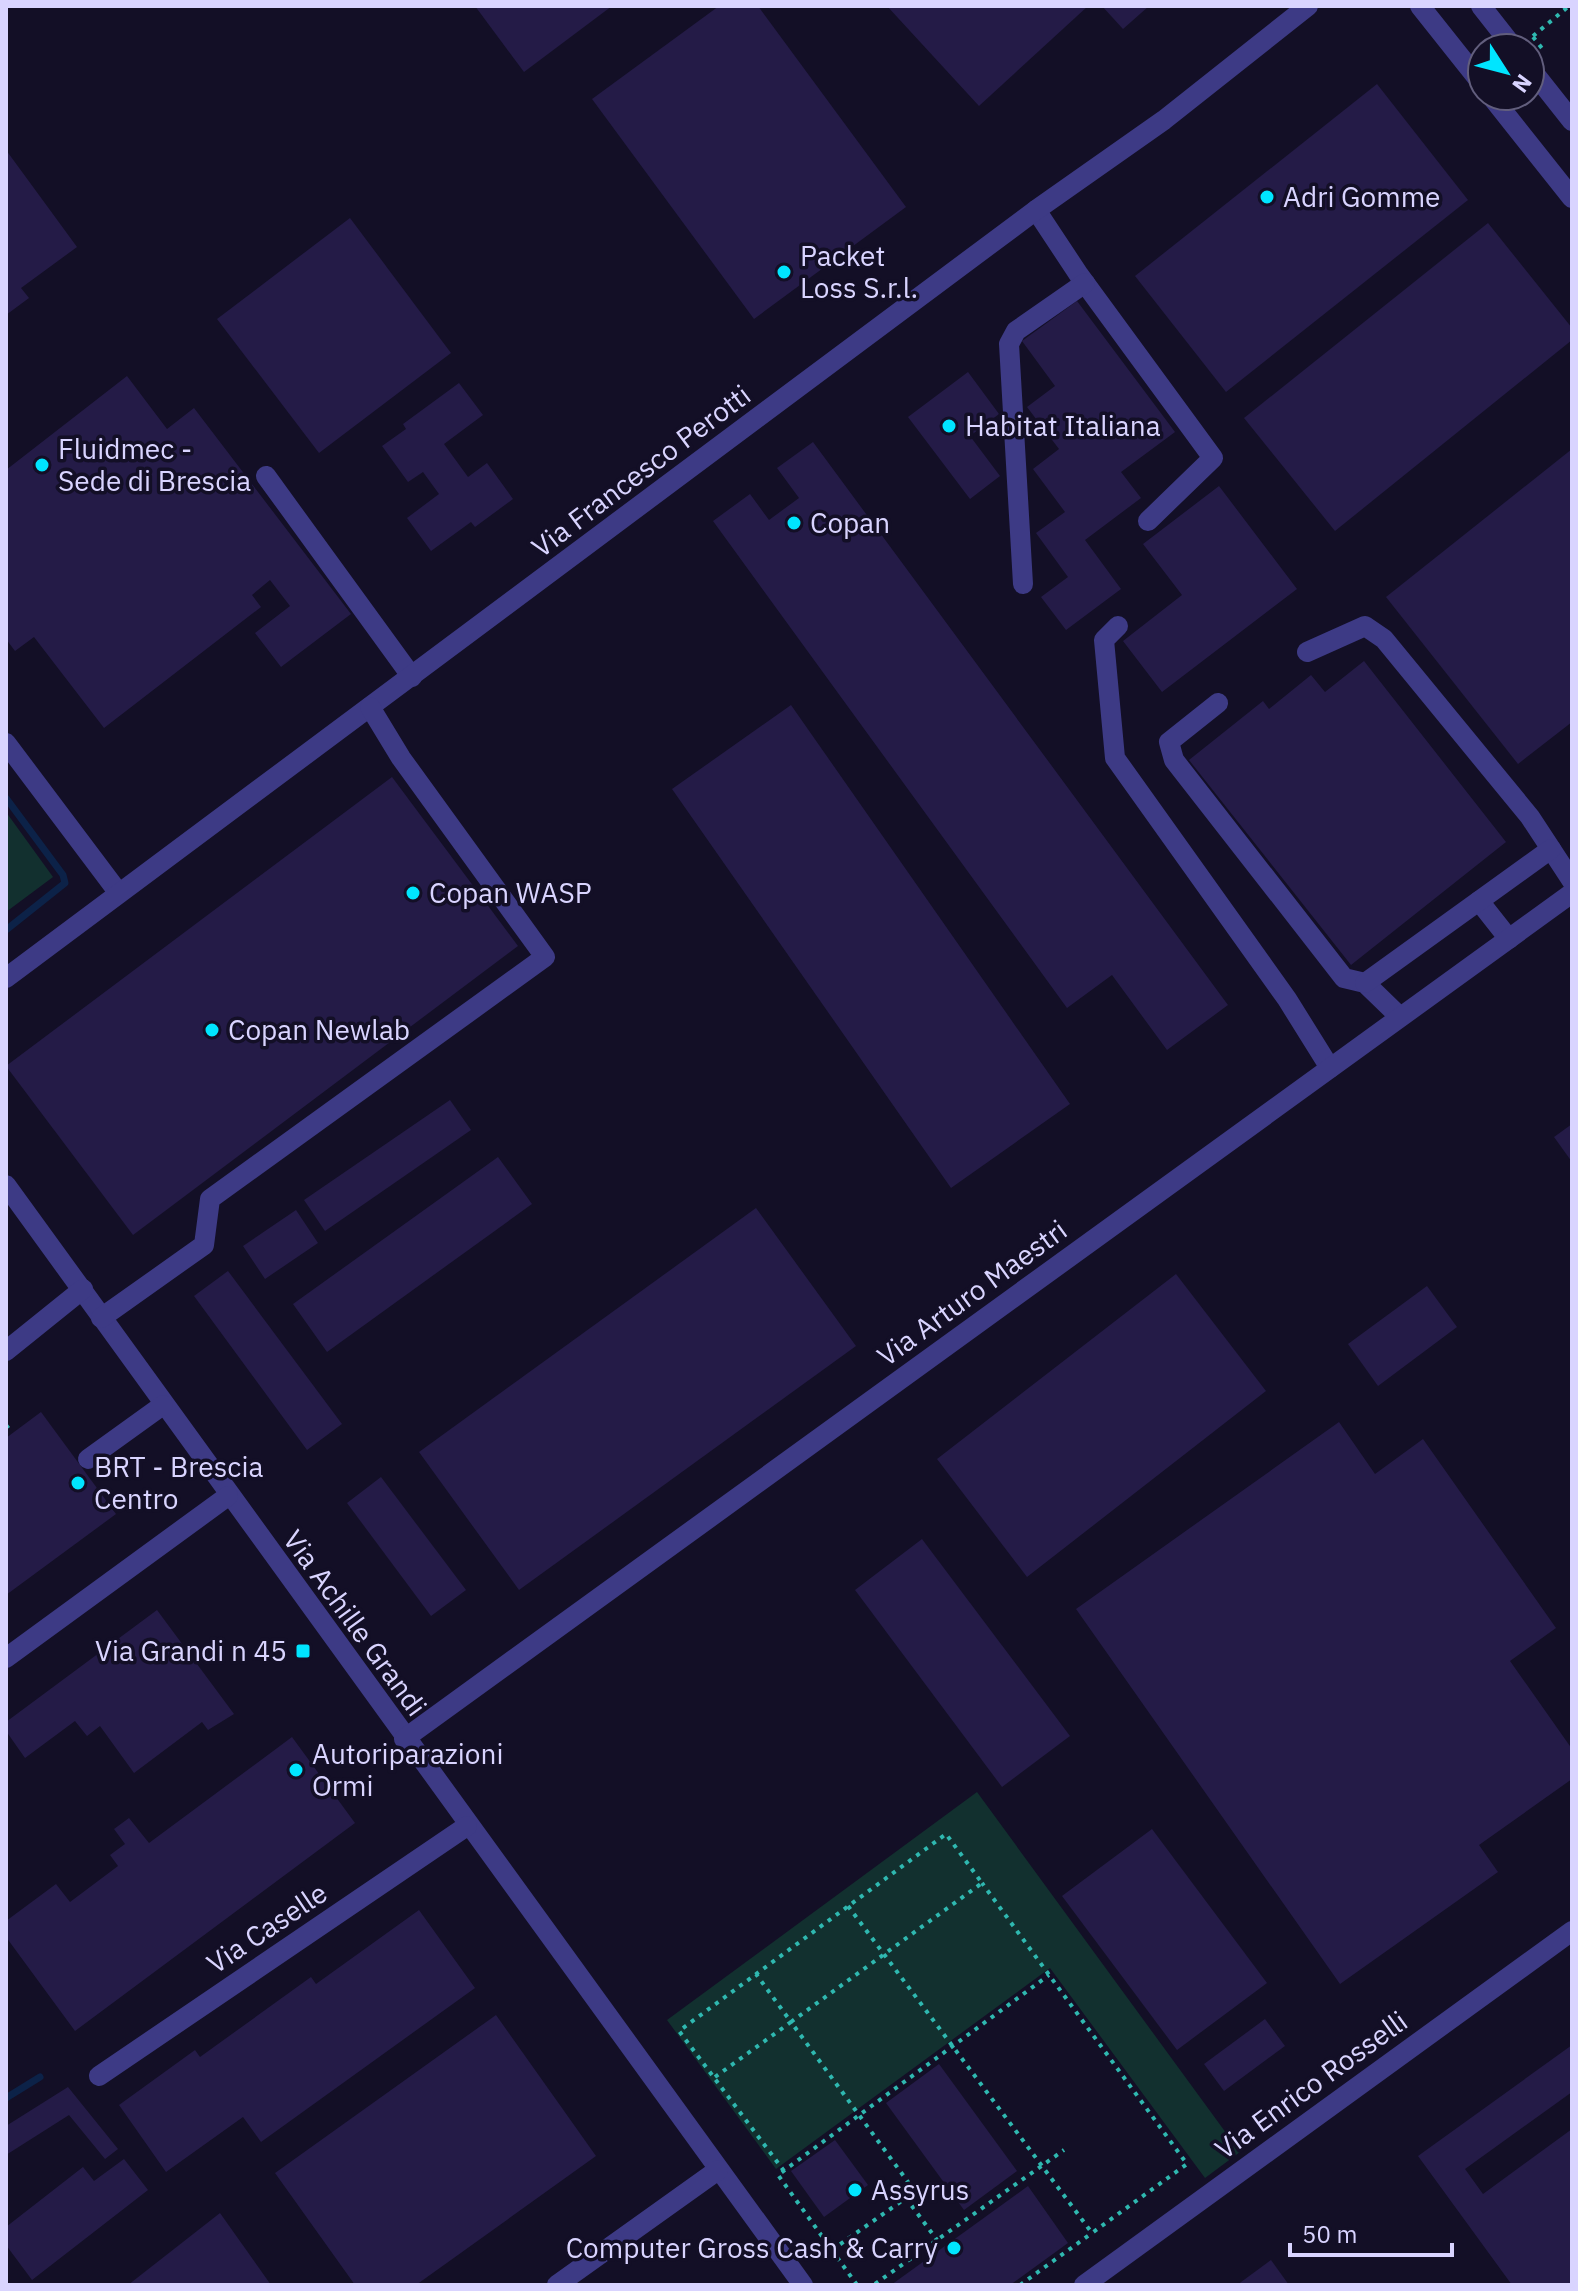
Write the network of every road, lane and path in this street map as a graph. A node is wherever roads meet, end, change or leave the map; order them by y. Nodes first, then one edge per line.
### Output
1 (1308, 6) edge
2 (1420, 6) edge
3 (1481, 6) edge
4 (1569, 6) edge
5 (1501, 32) edge
6 (1538, 32) edge
7 (1466, 64) edge
8 (1546, 88) edge
9 (1504, 112) edge
10 (1572, 121) edge
11 (1572, 198) edge
12 (1036, 210) junction
13 (1085, 283) junction
14 (266, 476) dead end
15 (1148, 521) dead end
16 (1023, 584) dead end
17 (1118, 626) dead end
18 (1307, 652) dead end
19 (412, 677) junction
20 (1218, 703) dead end
21 (370, 707) junction
22 (6, 743) edge
23 (1551, 849) junction
24 (1572, 881) edge
25 (118, 892) junction
26 (1572, 893) edge
27 (1479, 901) junction
28 (1509, 939) junction
29 (6, 978) edge
30 (1365, 983) junction
31 (1400, 1017) junction
32 (1330, 1068) junction
33 (6, 1185) edge
34 (83, 1289) junction
35 (101, 1318) junction
36 (6, 1351) edge
37 (163, 1405) junction
38 (6, 1425) edge
39 (12, 1433) dead end
40 (88, 1459) dead end
41 (228, 1496) junction
42 (6, 1658) edge
43 (404, 1739) junction
44 (467, 1826) junction
45 (982, 1883) junction
46 (848, 1906) junction
47 (1572, 1931) edge
48 (885, 1954) junction
49 (756, 1974) junction
50 (1049, 1975) junction
51 (791, 2022) junction
52 (954, 2046) junction
53 (99, 2076) dead end
54 (714, 2077) junction
55 (860, 2115) junction
56 (1064, 2150) dead end
57 (1043, 2165) junction
58 (718, 2170) junction
59 (784, 2171) junction
60 (906, 2198) junction
61 (1092, 2233) junction
62 (937, 2240) junction
63 (832, 2250) junction
64 (875, 2284) edge
65 (557, 2285) edge
66 (803, 2285) edge
67 (857, 2285) edge
68 (1020, 2285) edge
69 (1084, 2285) edge

1 - 12 street, Via Francesco Perotti
2 - 7 street
3 - 5 street
4 - 6 path
8 - 10 street
9 - 11 street
12 - 13 street
12 - 19 street, Via Francesco Perotti
13 - 15 street
13 - 16 street
14 - 19 street
17 - 32 street
18 - 23 street
19 - 21 street, Via Francesco Perotti
20 - 30 street
21 - 25 street, Via Francesco Perotti
21 - 35 street
22 - 25 street
23 - 24 street
23 - 27 street
25 - 29 street, Via Francesco Perotti
26 - 28 street, Via Arturo Maestri
27 - 28 street
27 - 30 street
28 - 31 street, Via Arturo Maestri
30 - 31 street
31 - 32 street, Via Arturo Maestri
32 - 43 street, Via Arturo Maestri
33 - 34 street, Via Achille Grandi
34 - 35 street, Via Achille Grandi
34 - 36 street
35 - 37 street, Via Achille Grandi
37 - 40 street
37 - 41 street, Via Achille Grandi
38 - 39 path
41 - 42 street
41 - 43 street, Via Achille Grandi
43 - 44 street, Via Achille Grandi
44 - 53 street, Via Caselle
44 - 58 street, Via Achille Grandi
45 - 46 path
45 - 48 path
45 - 50 path
46 - 48 path
46 - 49 path
47 - 69 street, Via Enrico Rosselli
48 - 51 path
48 - 52 path
49 - 51 path
49 - 54 path
50 - 52 path
50 - 61 path
51 - 54 path
51 - 55 path
52 - 55 path
52 - 57 path
54 - 59 path
55 - 59 path
55 - 60 path
56 - 57 path
57 - 61 path
57 - 62 path
58 - 65 street
58 - 66 street, Via Achille Grandi
59 - 63 path
60 - 62 path
60 - 63 path
61 - 68 path
62 - 64 path
63 - 67 path

